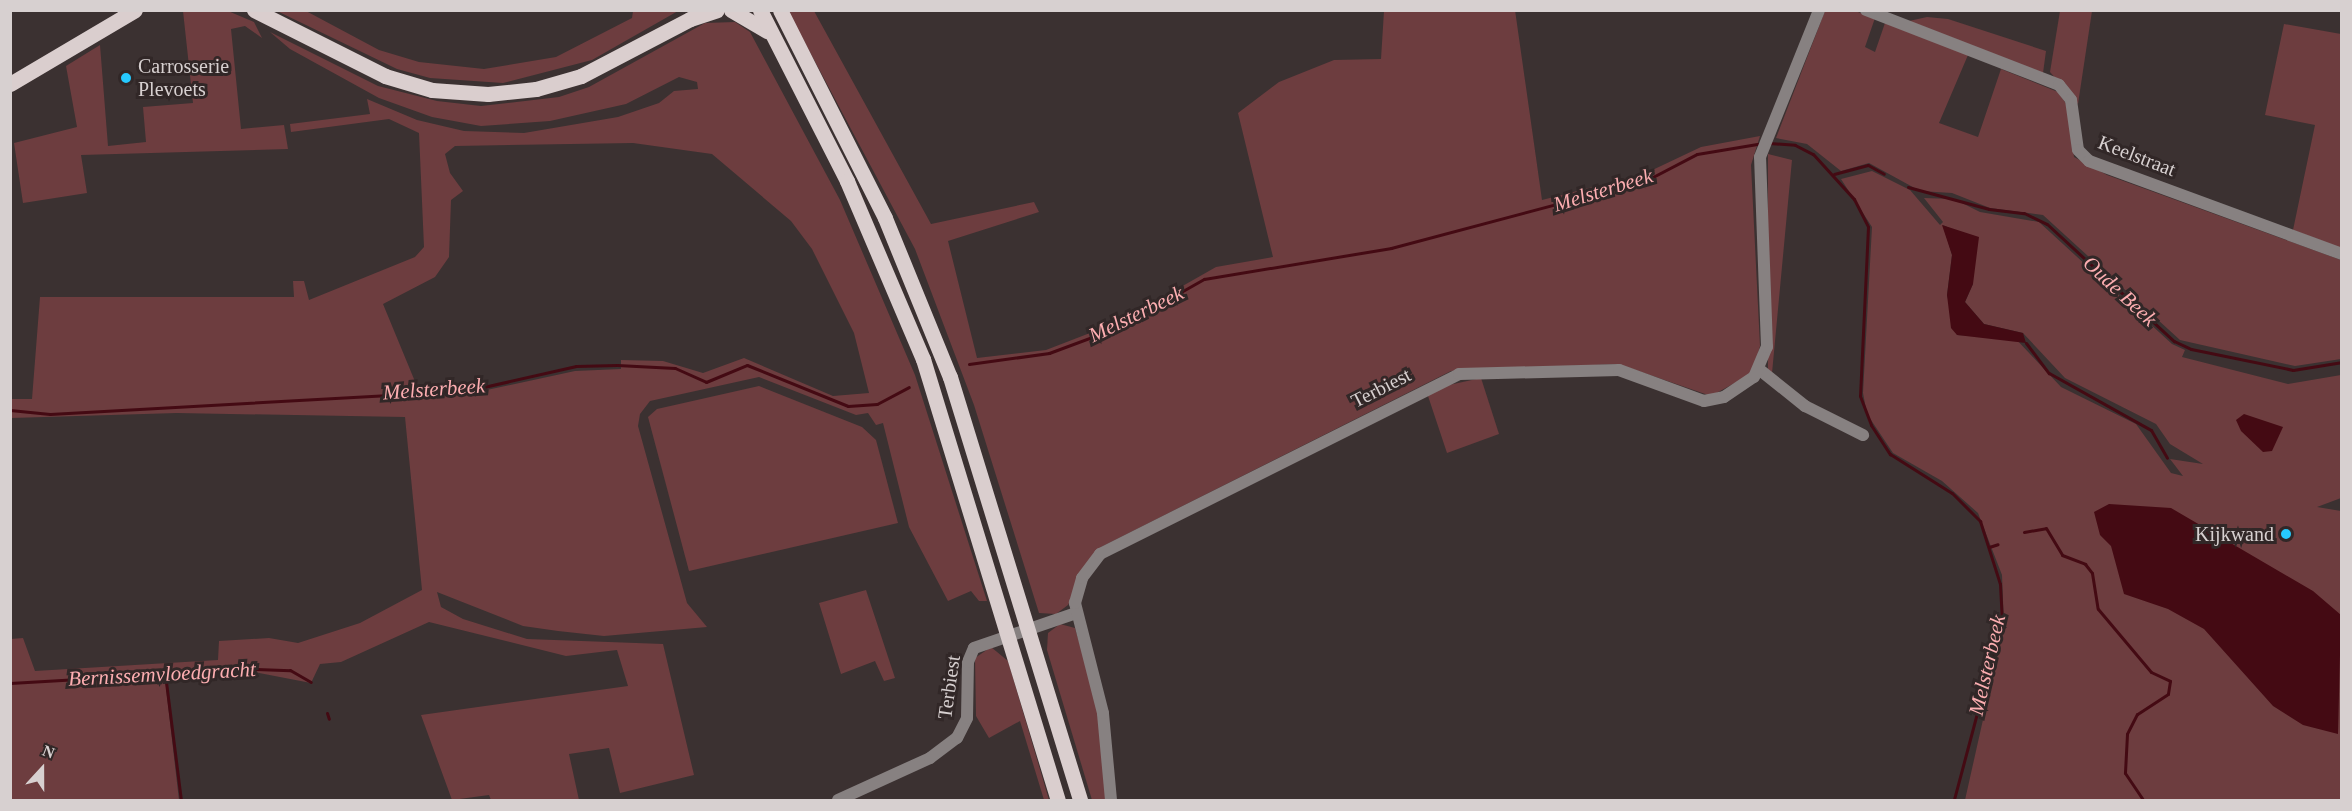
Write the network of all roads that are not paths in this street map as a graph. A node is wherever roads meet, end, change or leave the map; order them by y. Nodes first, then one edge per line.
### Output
1 (135, 10) edge
2 (254, 10) edge
3 (717, 10) edge
4 (731, 10) edge
5 (759, 10) edge
6 (780, 10) edge
7 (1819, 10) edge
8 (1866, 10) edge
9 (694, 15) edge
10 (769, 33) junction
11 (10, 84) edge
12 (2342, 254) edge
13 (1760, 370) junction
14 (1863, 435) dead end
15 (1076, 613) junction
16 (1029, 629) junction
17 (1009, 636) junction
18 (838, 801) edge
19 (1058, 801) edge
20 (1080, 801) edge
21 (1111, 801) edge

1 - 11 main road
2 - 9 main road
3 - 9 main road
4 - 10 main road
5 - 10 main road
6 - 16 main road
7 - 13 street
8 - 12 street, Keelstraat
10 - 17 main road
13 - 14 street
13 - 15 street, Terbiest
15 - 16 street, Terbiest
15 - 21 street, Terbiest
16 - 17 street, Terbiest
16 - 20 main road
17 - 18 street, Terbiest
17 - 19 main road

